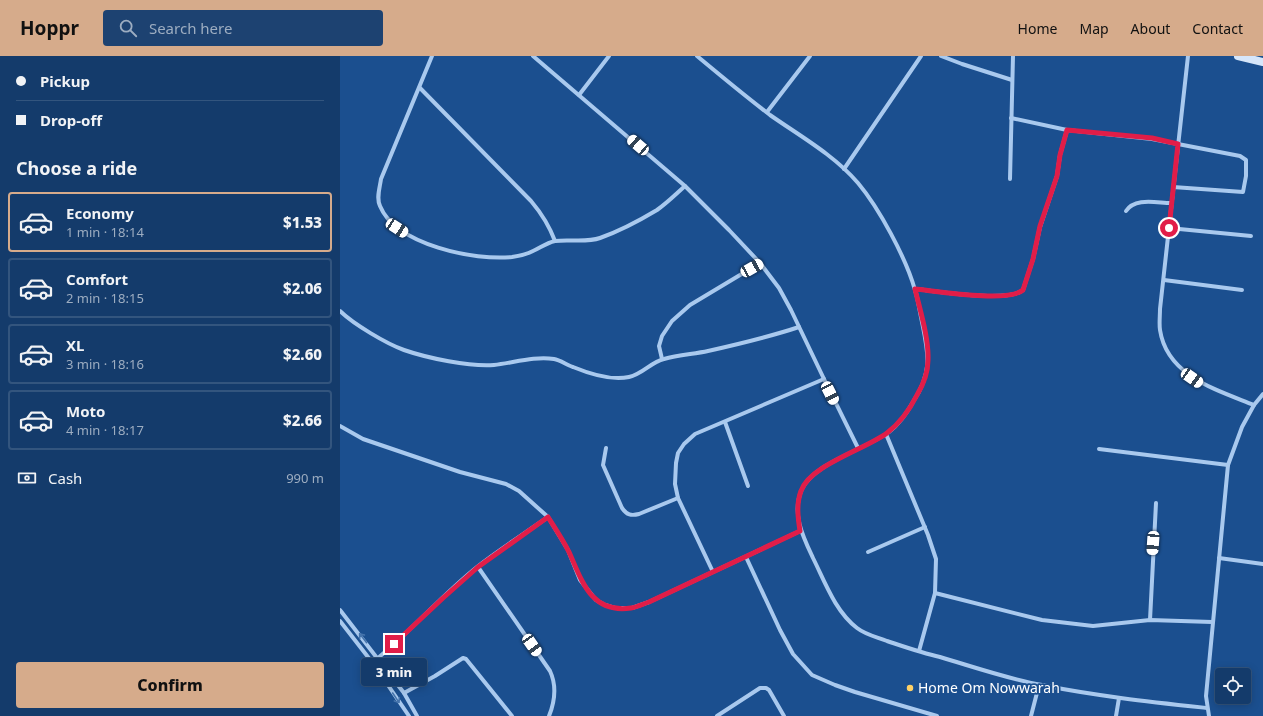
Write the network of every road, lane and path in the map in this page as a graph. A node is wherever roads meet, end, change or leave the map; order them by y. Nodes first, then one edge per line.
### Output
1 (432, 56) edge
2 (533, 56) edge
3 (609, 56) edge
4 (696, 56) edge
5 (810, 56) edge
6 (921, 56) edge
7 (941, 56) edge
8 (1013, 56) edge
9 (1188, 56) edge
10 (1238, 56) edge
11 (1263, 62) edge
12 (1012, 80) junction
13 (420, 88) junction
14 (579, 94) junction
15 (767, 112) junction
16 (1011, 118) junction
17 (1067, 130) junction
18 (1178, 144) junction
19 (844, 169) junction
20 (1010, 179) dead end
21 (685, 186) junction
22 (1173, 187) junction
23 (1171, 204) junction
24 (1126, 211) dead end
25 (1169, 228) junction
26 (1251, 236) dead end
27 (555, 241) junction
28 (760, 263) junction
29 (1164, 280) junction
30 (915, 289) junction
31 (1242, 290) dead end
32 (340, 311) edge
33 (799, 327) junction
34 (662, 359) junction
35 (824, 379) junction
36 (1263, 394) edge
37 (1254, 405) junction
38 (725, 422) junction
39 (340, 426) edge
40 (886, 434) junction
41 (606, 448) dead end
42 (858, 448) junction
43 (1099, 449) dead end
44 (1228, 465) junction
45 (748, 486) dead end
46 (678, 498) junction
47 (1156, 503) dead end
48 (548, 517) junction
49 (925, 527) junction
50 (800, 531) junction
51 (868, 552) dead end
52 (746, 557) junction
53 (1219, 558) junction
54 (1263, 564) edge
55 (478, 567) junction
56 (713, 572) junction
57 (935, 593) junction
58 (340, 610) edge
59 (1150, 620) junction
60 (340, 621) edge
61 (1212, 622) junction
62 (919, 652) junction
63 (378, 658) junction
64 (1038, 685) junction
65 (404, 693) junction
66 (1119, 698) junction
67 (1207, 708) junction
68 (408, 716) edge
69 (417, 716) edge
70 (512, 716) edge
71 (548, 716) edge
72 (717, 716) edge
73 (784, 716) edge
74 (937, 716) edge
75 (1031, 716) edge
76 (1116, 716) edge
77 (1209, 716) edge

1 - 13 street
2 - 14 street
3 - 14 street
4 - 15 street
5 - 15 street
6 - 19 street
7 - 12 street
8 - 12 street
9 - 18 street
10 - 11 main road
12 - 16 street
13 - 27 street
13 - 27 street
14 - 21 street
15 - 19 street
16 - 17 street
16 - 20 street
17 - 18 street
17 - 30 street
18 - 22 street
18 - 22 street
19 - 30 street
21 - 27 street
21 - 28 street
22 - 23 street
23 - 24 street
23 - 25 street
25 - 26 street
25 - 29 street
28 - 33 street
28 - 34 street
29 - 31 street
29 - 37 street
30 - 40 street
32 - 34 street
33 - 34 street
33 - 35 street
35 - 38 street
35 - 42 street
36 - 37 street
37 - 44 street
38 - 45 street
38 - 46 street
39 - 48 street
40 - 42 street
40 - 49 street
41 - 46 street
42 - 50 street
43 - 44 street
44 - 53 street
46 - 56 street
47 - 59 street
48 - 55 street
48 - 56 street
49 - 51 street
49 - 57 street
50 - 52 street
50 - 62 street
52 - 56 street
52 - 74 street
53 - 54 street
53 - 61 street
55 - 63 street
55 - 71 street
57 - 59 street
57 - 62 street
63 -> 58 street
59 - 61 street
60 -> 68 street
61 - 67 street
62 - 64 street
63 - 65 street
64 - 66 street
64 - 75 street
65 - 69 street
65 - 70 street
66 - 67 street
66 - 76 street
67 - 77 street
72 - 73 street

